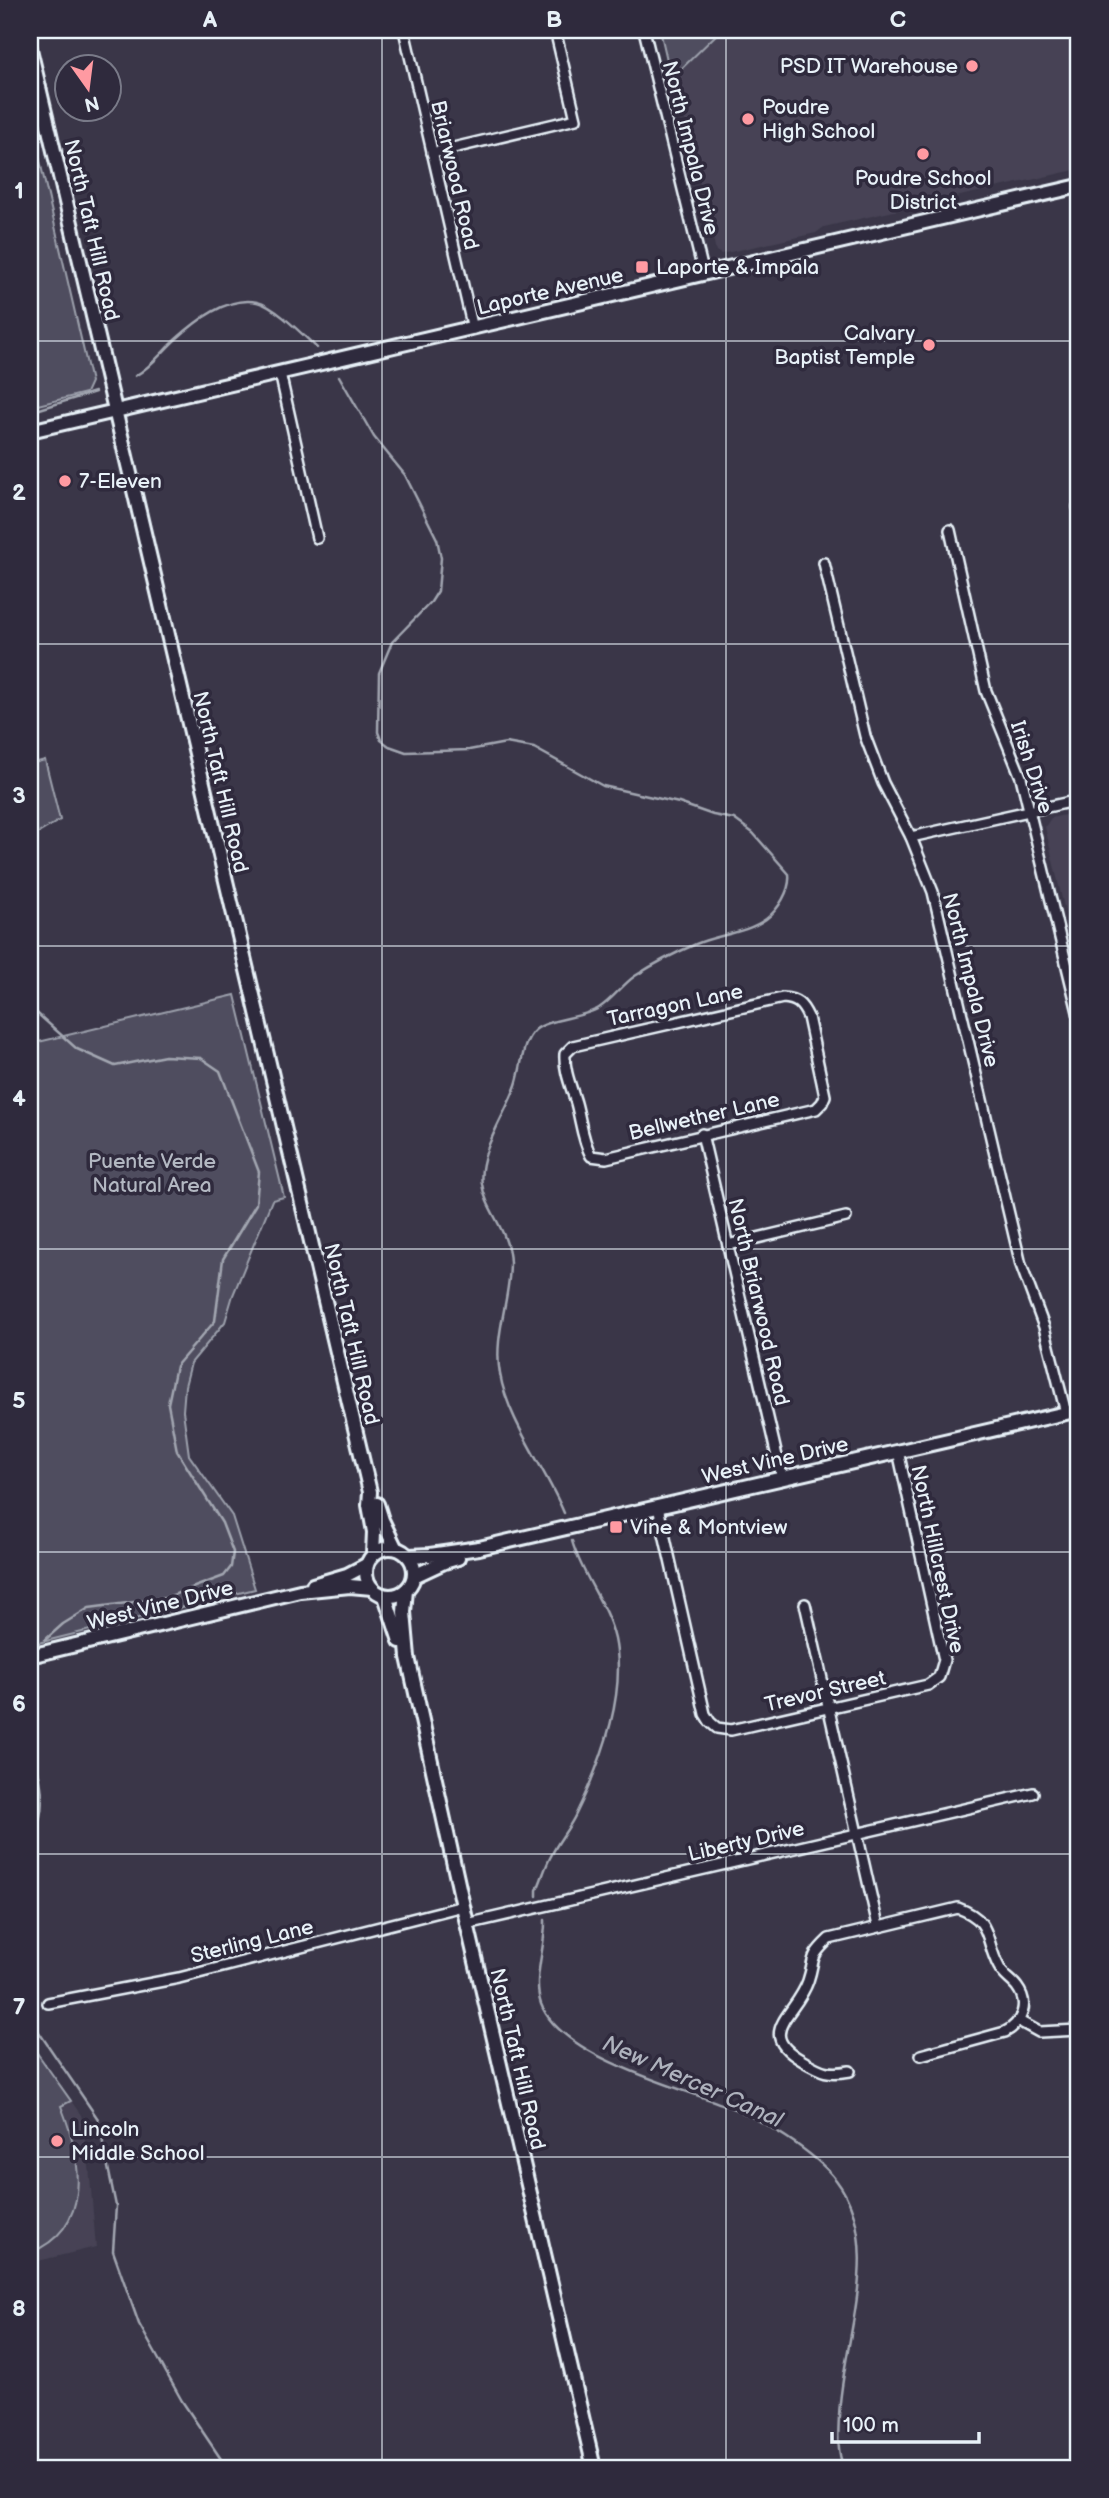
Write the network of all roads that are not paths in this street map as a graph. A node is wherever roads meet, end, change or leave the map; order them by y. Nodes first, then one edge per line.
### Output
1 (404, 30) edge
2 (555, 30) edge
3 (644, 30) edge
4 (30, 49) edge
5 (432, 153) junction
6 (1079, 186) edge
7 (704, 275) junction
8 (473, 329) junction
9 (280, 373) junction
10 (116, 411) junction
11 (30, 431) edge
12 (950, 530) dead end
13 (317, 538) dead end
14 (824, 563) dead end
15 (1079, 800) edge
16 (1029, 810) junction
17 (911, 837) junction
18 (1079, 1016) edge
19 (822, 1103) joint
20 (702, 1134) junction
21 (592, 1156) joint
22 (846, 1217) dead end
23 (728, 1245) junction
24 (1079, 1410) edge
25 (1066, 1413) junction
26 (898, 1451) junction
27 (782, 1478) junction
28 (370, 1492) junction
29 (658, 1507) junction
30 (395, 1547) junction
31 (479, 1548) junction
32 (409, 1556) junction
33 (370, 1560) junction
34 (414, 1576) junction
35 (372, 1588) junction
36 (406, 1590) junction
37 (300, 1591) junction
38 (385, 1596) junction
39 (805, 1604) dead end
40 (30, 1656) edge
41 (408, 1657) junction
42 (941, 1675) joint
43 (828, 1708) junction
44 (1033, 1793) dead end
45 (855, 1834) junction
46 (463, 1906) junction
47 (467, 1924) junction
48 (878, 1926) junction
49 (48, 2003) dead end
50 (1018, 2021) junction
51 (1079, 2030) edge
52 (921, 2055) dead end
53 (850, 2071) dead end
54 (594, 2468) edge

1 - 5 street, Briarwood Road
2 - 5 street
3 - 7 street, North Impala Drive
4 - 10 main road, North Taft Hill Road
5 - 8 street, Briarwood Road
6 - 7 main road, Laporte Avenue
7 - 8 main road, Laporte Avenue
8 - 9 main road, Laporte Avenue
9 - 10 main road, Laporte Avenue
9 - 13 street
10 - 11 main road, Laporte Avenue
10 - 28 main road, North Taft Hill Road
12 - 16 street, Irish Drive
14 - 17 street, North Impala Drive
15 - 16 street
16 - 17 street
16 - 18 street, Irish Drive
17 - 25 street, North Impala Drive
19 - 20 street, Bellwether Lane
19 - 21 street, Tarragon Lane
20 - 21 street, Bellwether Lane
20 - 23 street, North Briarwood Road
22 - 23 street
23 - 27 street, North Briarwood Road
24 - 25 main road, West Vine Drive
25 - 26 main road, West Vine Drive
26 - 27 main road, West Vine Drive
26 - 42 street, North Hillcrest Drive
27 - 29 main road, West Vine Drive
28 - 30 main road, North Taft Hill Road
28 - 33 main road, North Taft Hill Road
29 - 31 main road, West Vine Drive
29 - 43 street, Trevor Street
30 - 32 main road
30 - 33 main road, West Vine Drive
31 - 32 main road, West Vine Drive
31 - 34 main road, West Vine Drive
32 - 34 main road
33 - 35 main road
33 - 37 main road, West Vine Drive
34 - 36 main road
35 - 37 main road, West Vine Drive
35 - 38 main road
36 - 38 main road
36 - 41 main road, North Taft Hill Road
37 - 40 main road, West Vine Drive
38 - 41 main road, North Taft Hill Road
39 - 43 street
41 - 46 main road, North Taft Hill Road
42 - 43 street, Trevor Street
43 - 45 street
44 - 45 street, Liberty Drive
45 - 47 street, Liberty Drive
45 - 48 street
46 - 47 main road, North Taft Hill Road
46 - 49 street, Sterling Lane
47 - 54 main road, North Taft Hill Road
48 - 50 street
48 - 53 street
50 - 51 street
50 - 52 street

